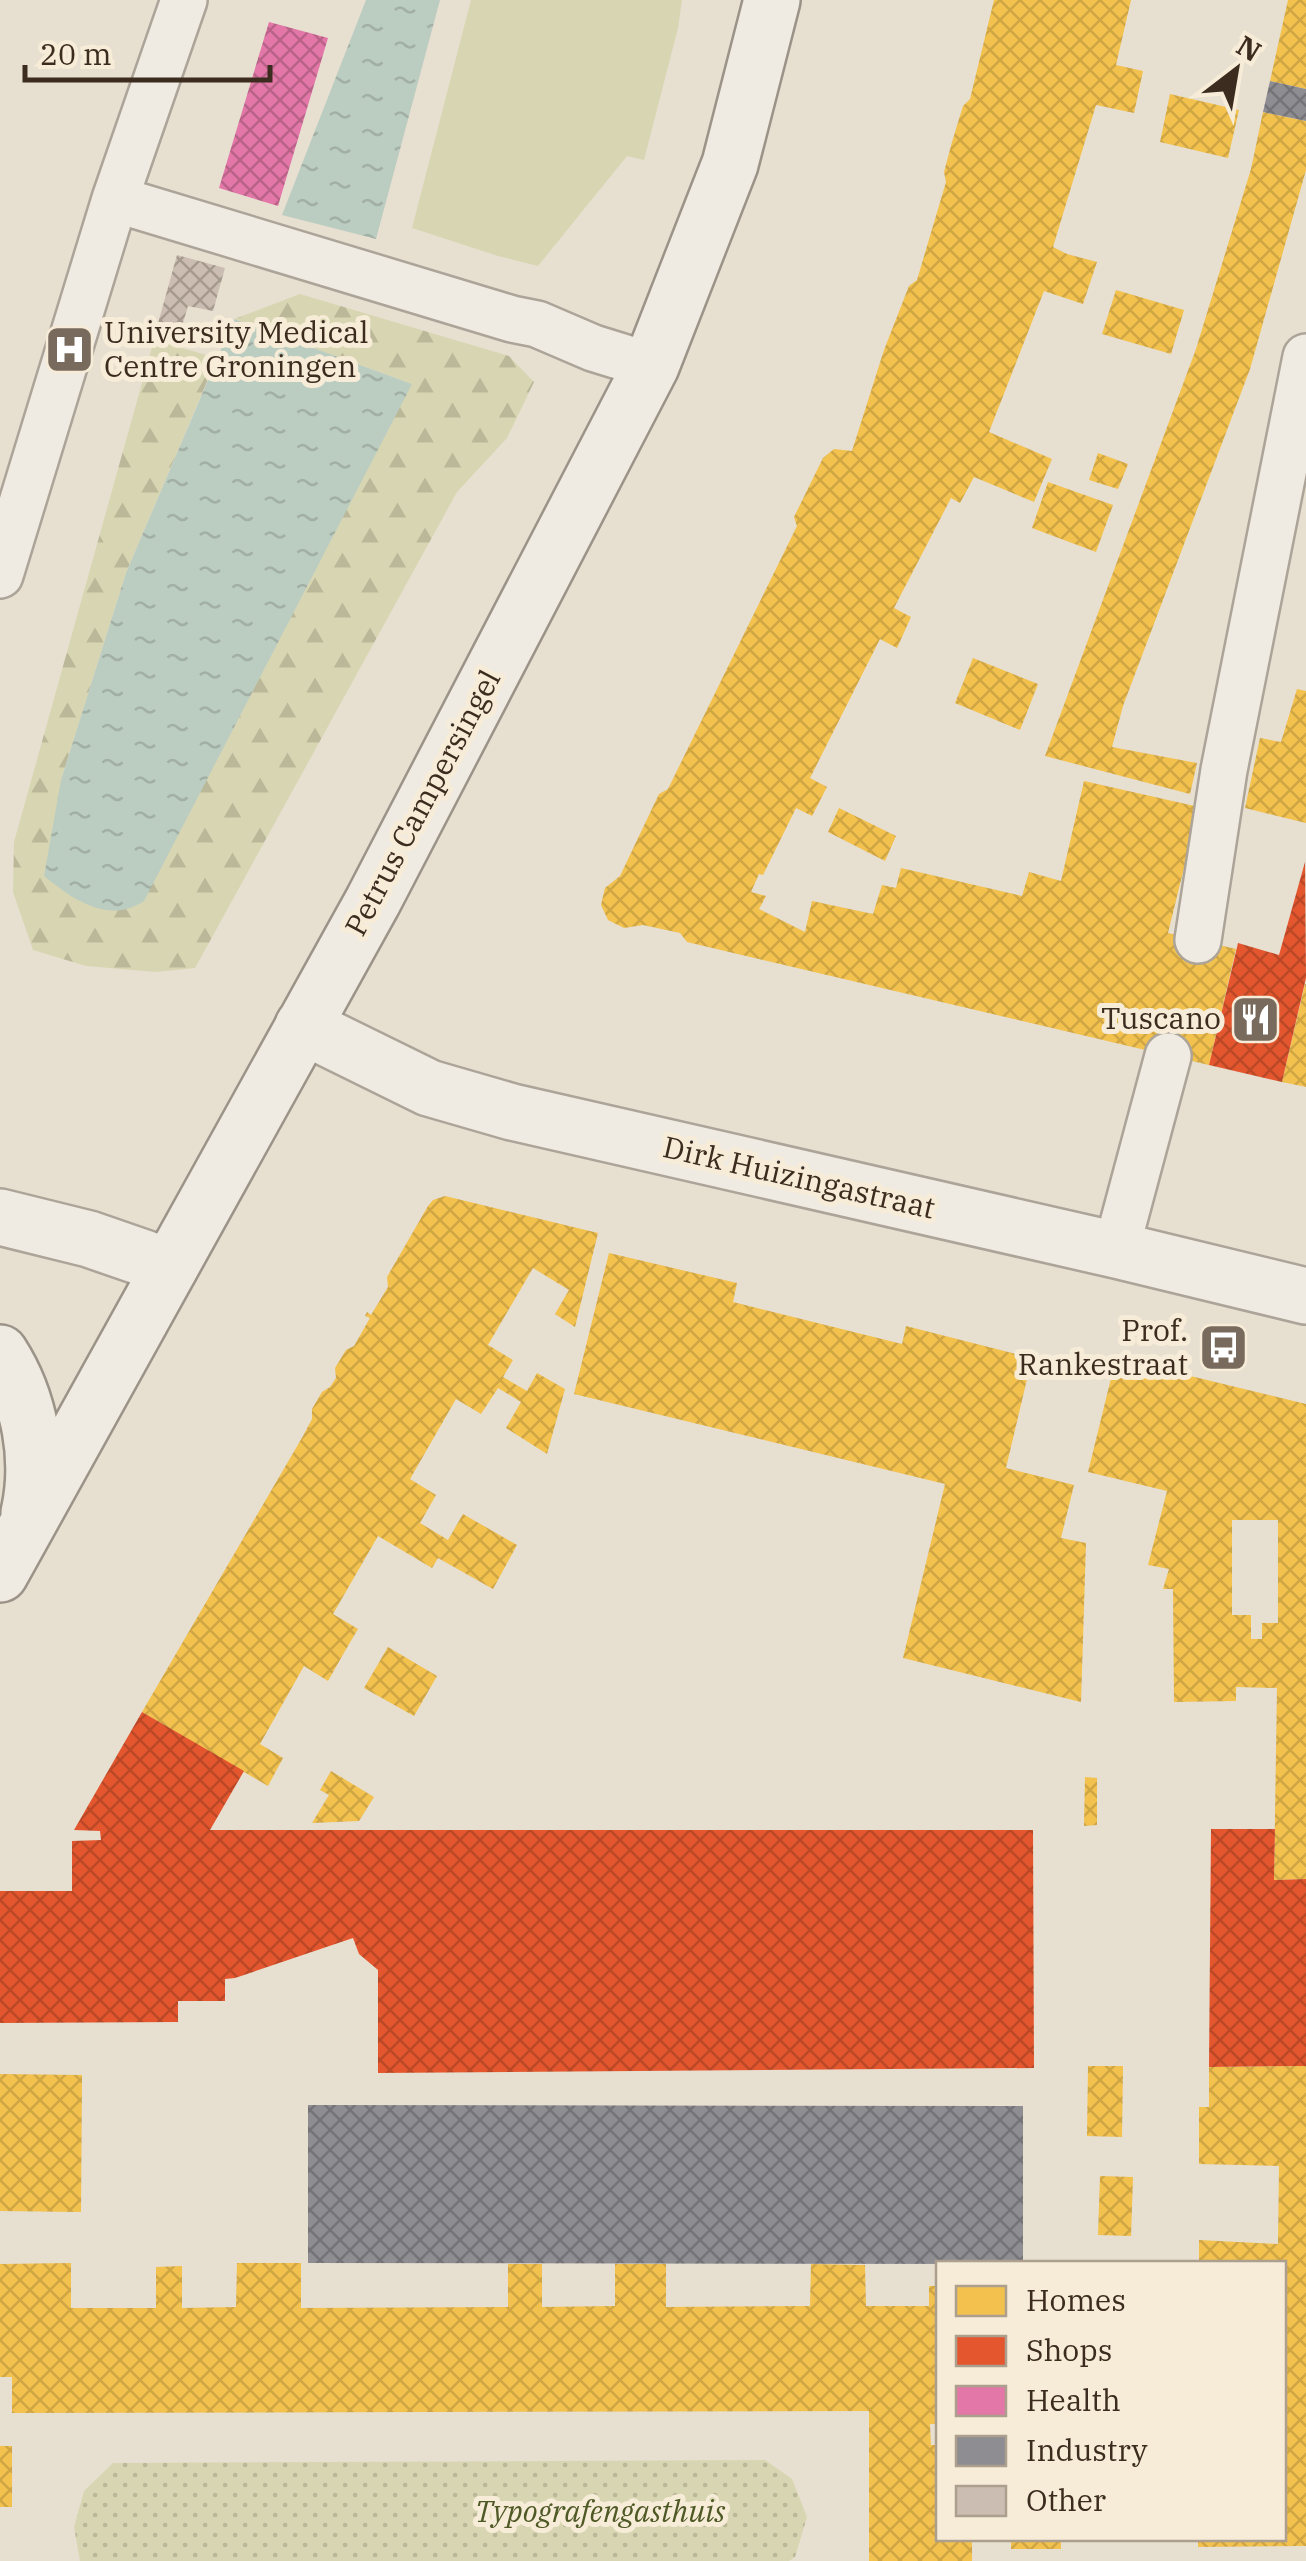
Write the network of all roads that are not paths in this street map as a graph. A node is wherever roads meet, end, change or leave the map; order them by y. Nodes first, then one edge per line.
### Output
1 (184, 0) edge
2 (772, 0) edge
3 (115, 199) junction
4 (1306, 357) edge
5 (651, 366) junction
6 (0, 575) edge
7 (1198, 940) dead end
8 (303, 1026) junction
9 (1168, 1056) dead end
10 (0, 1217) edge
11 (1116, 1250) junction
12 (170, 1267) junction
13 (1306, 1296) edge
14 (0, 1352) edge
15 (12, 1554) edge

1 - 3 lane
2 - 5 main road, Petrus Campersingel
3 - 5 lane
3 - 6 lane
4 - 7 lane
5 - 8 main road, Petrus Campersingel
8 - 11 main road, Dirk Huizingastraat
8 - 12 main road, Petrus Campersingel
9 - 11 lane
10 - 12 main road
11 - 13 main road, Dirk Huizingastraat
12 - 15 main road, Petrus Campersingel
14 - 15 main road

